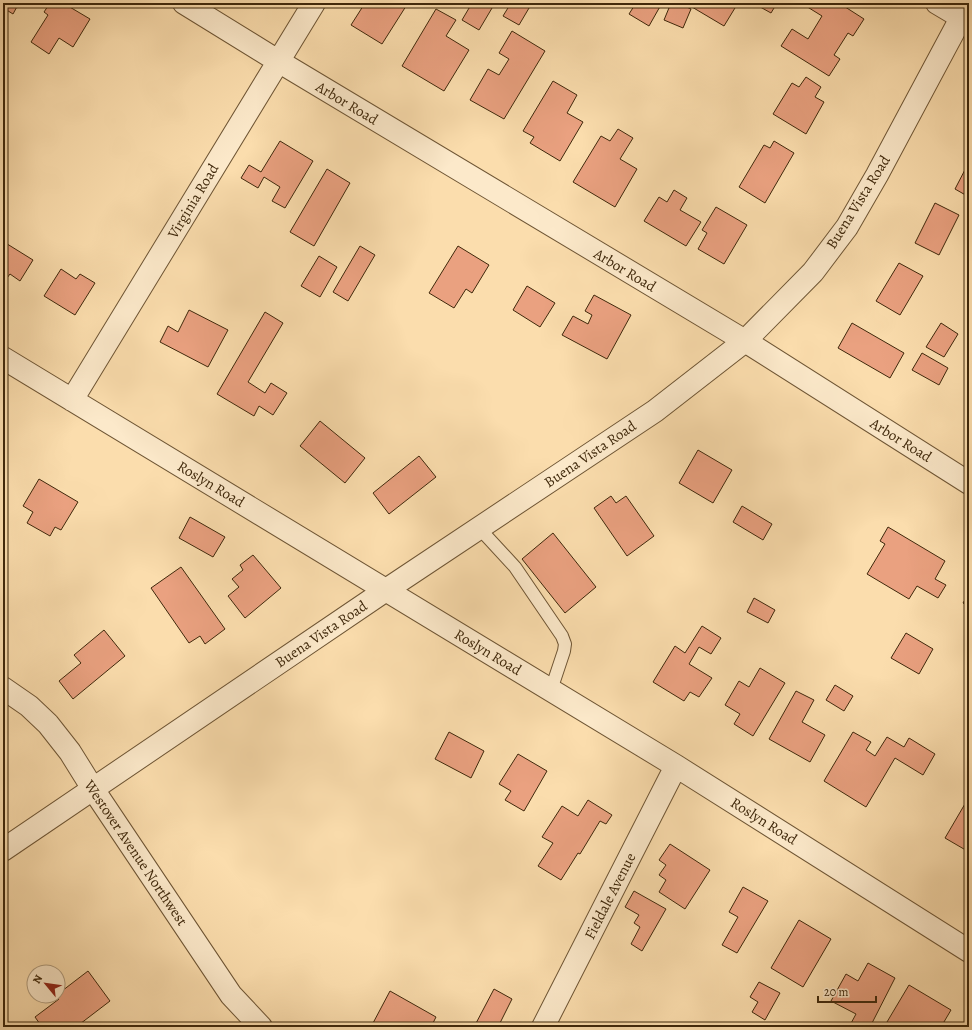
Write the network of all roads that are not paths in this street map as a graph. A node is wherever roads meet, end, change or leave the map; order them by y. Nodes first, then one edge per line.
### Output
1 (184, 3) edge
2 (314, 3) edge
3 (937, 3) edge
4 (966, 14) edge
5 (278, 62) junction
6 (745, 341) junction
7 (3, 358) edge
8 (72, 400) junction
9 (969, 483) edge
10 (479, 528) junction
11 (386, 590) junction
12 (3, 688) edge
13 (551, 690) junction
14 (676, 766) junction
15 (93, 789) junction
16 (3, 850) edge
17 (969, 951) edge
18 (261, 1027) edge
19 (543, 1027) edge

1 - 5 street, Arbor Road
2 - 5 street, Virginia Road
3 - 4 street
4 - 6 street, Buena Vista Road
5 - 6 street, Arbor Road
5 - 8 street, Virginia Road
6 - 9 street, Arbor Road
6 - 10 street, Buena Vista Road
7 - 8 street, Roslyn Road
8 - 11 street, Roslyn Road
10 - 11 street, Buena Vista Road
10 - 13 lane
11 - 13 street, Roslyn Road
11 - 15 street, Buena Vista Road
12 - 15 street, Westover Avenue Northwest
13 - 14 street, Roslyn Road
14 - 17 street, Roslyn Road
14 - 19 street, Fieldale Avenue
15 - 16 street, Buena Vista Road
15 - 18 street, Westover Avenue Northwest

